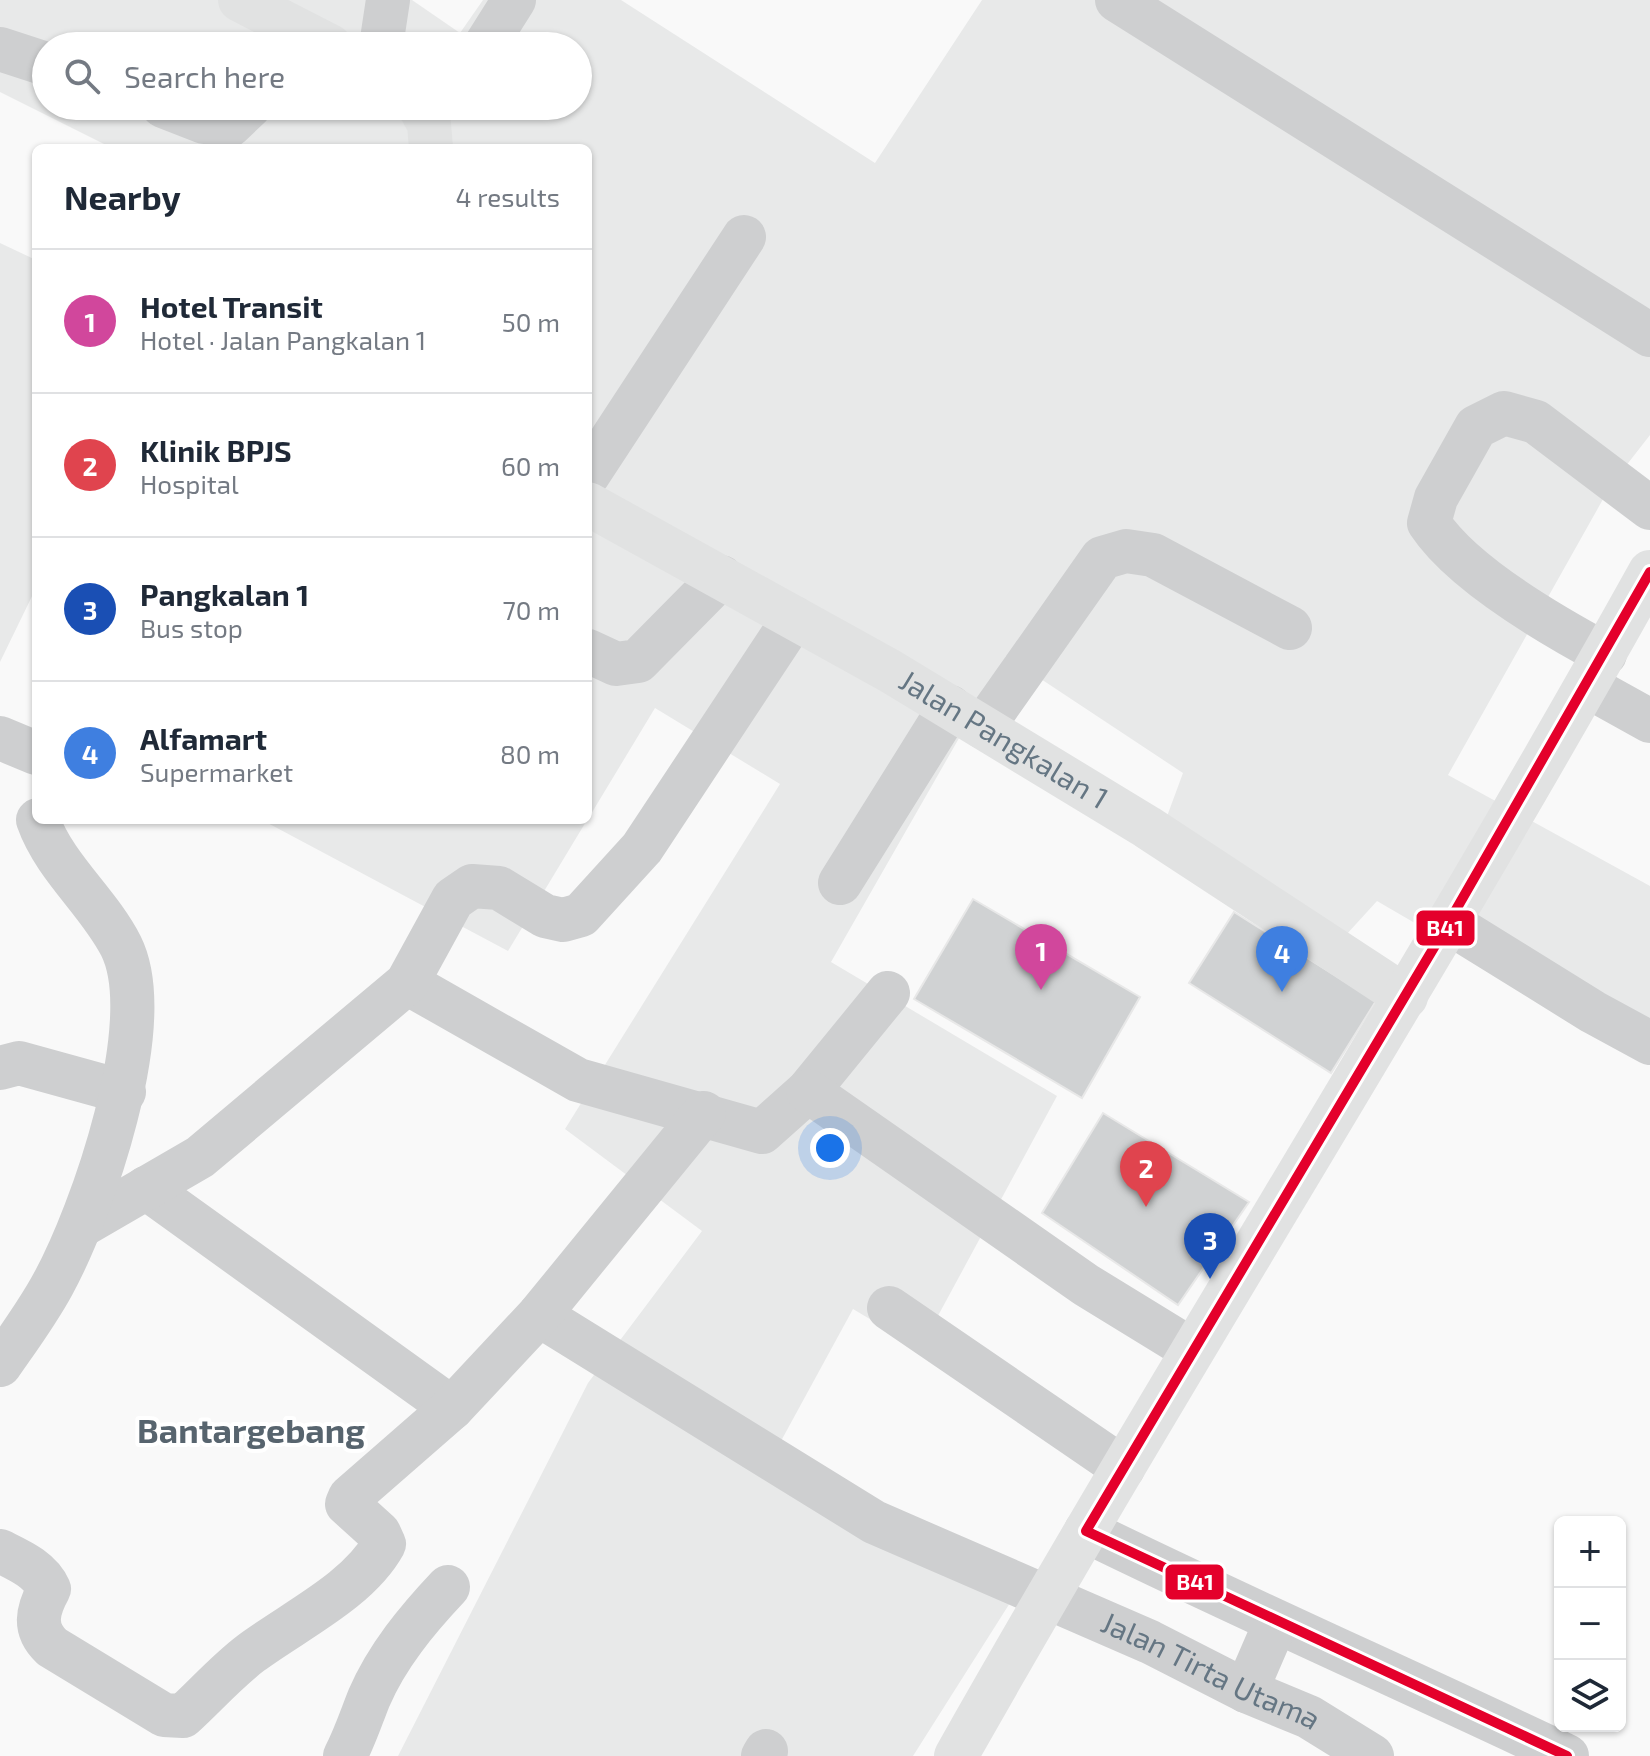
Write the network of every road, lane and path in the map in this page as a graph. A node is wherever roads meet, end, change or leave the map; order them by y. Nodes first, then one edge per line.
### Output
1 (388, 0) edge
2 (514, 0) edge
3 (1117, 0) edge
4 (263, 22) edge
5 (291, 32) edge
6 (383, 32) edge
7 (494, 32) edge
8 (0, 49) edge
9 (32, 59) edge
10 (199, 120) edge
11 (235, 120) edge
12 (744, 237) dead end
13 (1650, 335) edge
14 (592, 469) edge
15 (592, 506) edge
16 (1650, 508) edge
17 (1650, 572) edge
18 (721, 577) junction
19 (794, 618) junction
20 (1290, 628) dead end
21 (592, 653) edge
22 (1596, 670) junction
23 (966, 717) junction
24 (1650, 721) edge
25 (0, 738) edge
26 (32, 751) edge
27 (40, 824) edge
28 (840, 883) dead end
29 (1451, 924) junction
30 (407, 983) junction
31 (888, 993) dead end
32 (1406, 997) junction
33 (1650, 1043) edge
34 (0, 1068) edge
35 (808, 1091) junction
36 (124, 1092) junction
37 (704, 1113) junction
38 (146, 1188) junction
39 (81, 1226) junction
40 (889, 1308) dead end
41 (539, 1315) junction
42 (1192, 1350) junction
43 (0, 1365) edge
44 (452, 1408) junction
45 (1123, 1468) junction
46 (1086, 1531) junction
47 (0, 1551) edge
48 (448, 1587) dead end
49 (1046, 1597) junction
50 (1275, 1624) junction
51 (1246, 1691) junction
52 (345, 1756) edge
53 (956, 1756) edge
54 (1372, 1756) edge
55 (1567, 1756) edge

1 - 6 street
2 - 7 street
3 - 13 street
4 - 5 main road
8 - 9 street
10 - 11 street
12 - 14 street
15 - 18 main road, Jalan Pangkalan 1
16 - 22 street
17 - 22 main road
18 - 19 main road, Jalan Pangkalan 1
18 - 21 street
19 - 23 main road, Jalan Pangkalan 1
19 - 30 street
20 - 23 street
22 - 24 street
22 - 29 main road
23 - 28 street
23 - 32 main road, Jalan Pangkalan 1
25 - 26 street
27 - 36 street
29 - 32 main road
29 - 33 street
30 - 37 street
30 - 38 street
31 - 35 street
32 - 42 main road
34 - 36 street
35 - 37 street
35 - 42 street
36 - 39 street
37 - 41 street
38 - 39 street
38 - 44 street
39 - 43 street
40 - 45 street
41 - 44 street
41 - 49 street, Jalan Tirta Utama
42 - 45 main road
44 - 47 street
45 - 46 main road
46 - 49 main road
46 - 50 street
48 - 52 street
49 - 51 street, Jalan Tirta Utama
49 - 53 main road
50 - 51 street
50 - 55 street
51 - 54 street, Jalan Tirta Utama

